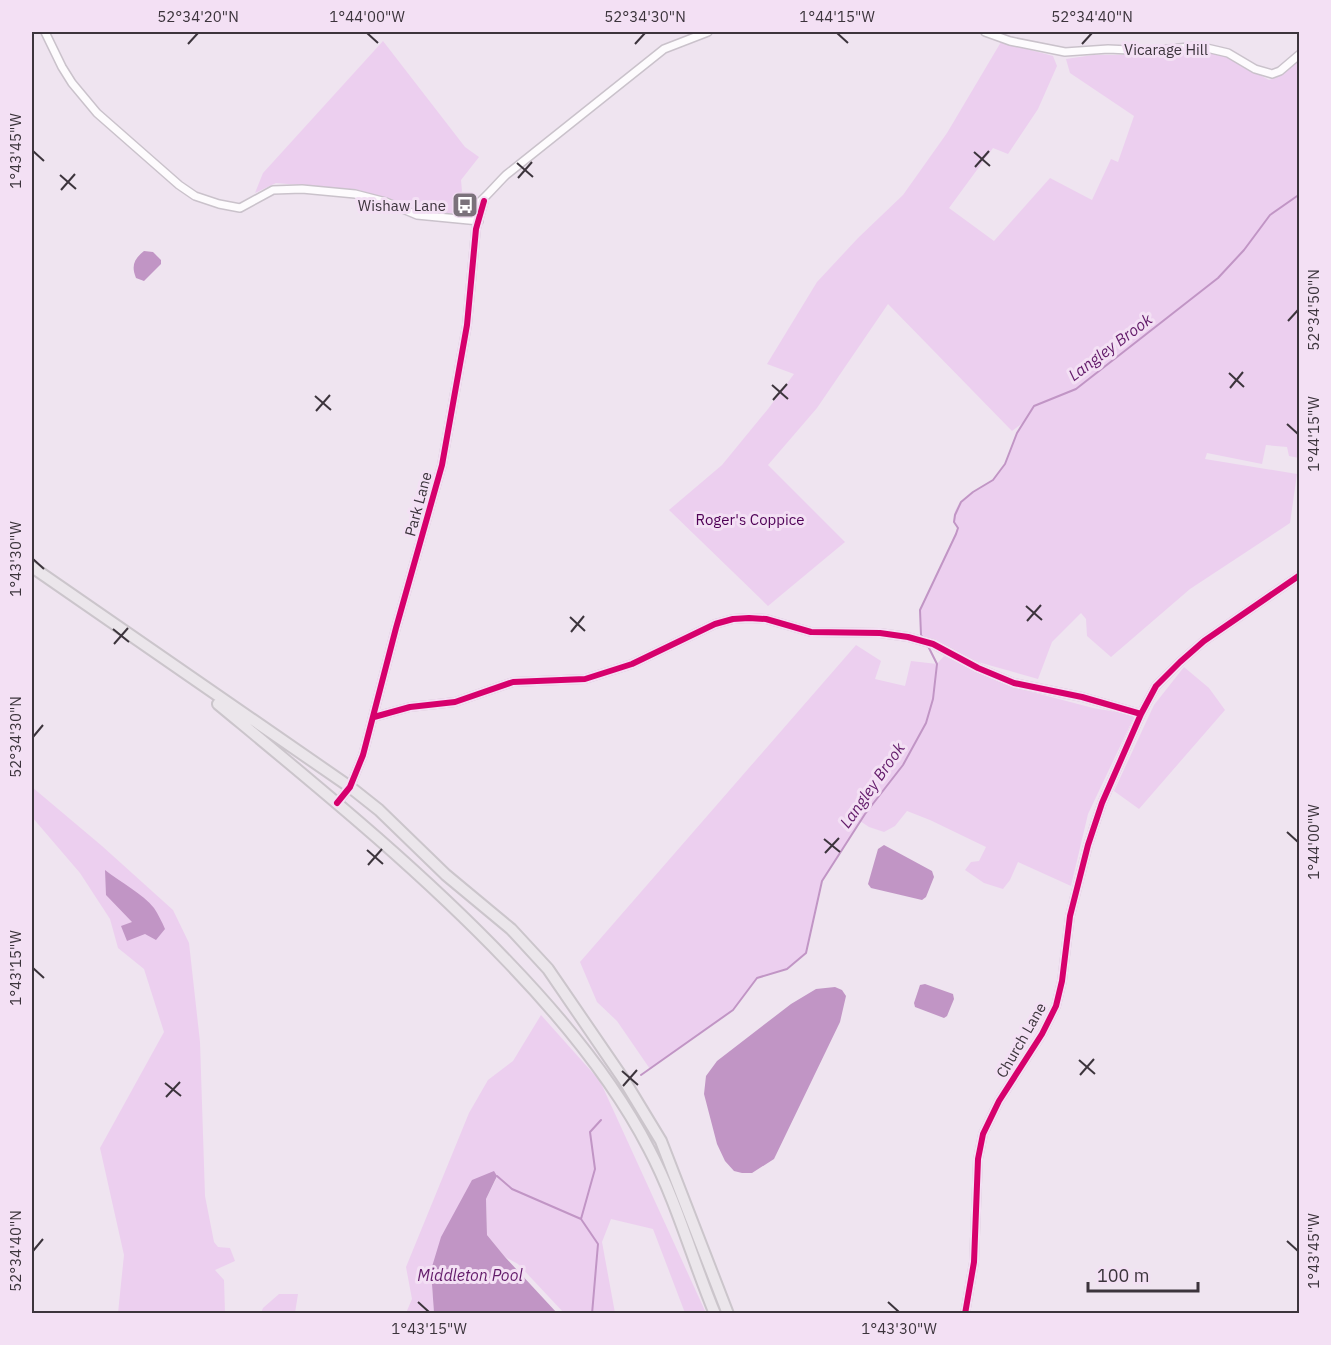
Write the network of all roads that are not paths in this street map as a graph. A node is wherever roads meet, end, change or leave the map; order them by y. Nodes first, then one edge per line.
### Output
1 (45, 32) edge
2 (708, 32) edge
3 (985, 32) edge
4 (1299, 54) edge
5 (484, 201) junction
6 (457, 217) junction
7 (479, 221) junction
8 (32, 567) edge
9 (1299, 575) edge
10 (165, 660) junction
11 (1141, 714) junction
12 (374, 717) junction
13 (350, 787) junction
14 (338, 803) junction
15 (715, 1314) edge
16 (728, 1314) edge
17 (965, 1314) edge

1 - 6 street
2 - 5 street
3 - 4 street, Vicarage Hill
5 - 6 street
5 - 7 street, Park Lane
6 - 7 street
7 - 12 street, Park Lane
8 - 10 main road
9 - 11 street, Church Lane
10 - 13 main road
10 - 14 main road
11 - 12 street
11 - 17 street, Church Lane
12 - 13 street, Park Lane
13 - 14 street, Park Lane
13 - 16 main road
14 - 15 main road

